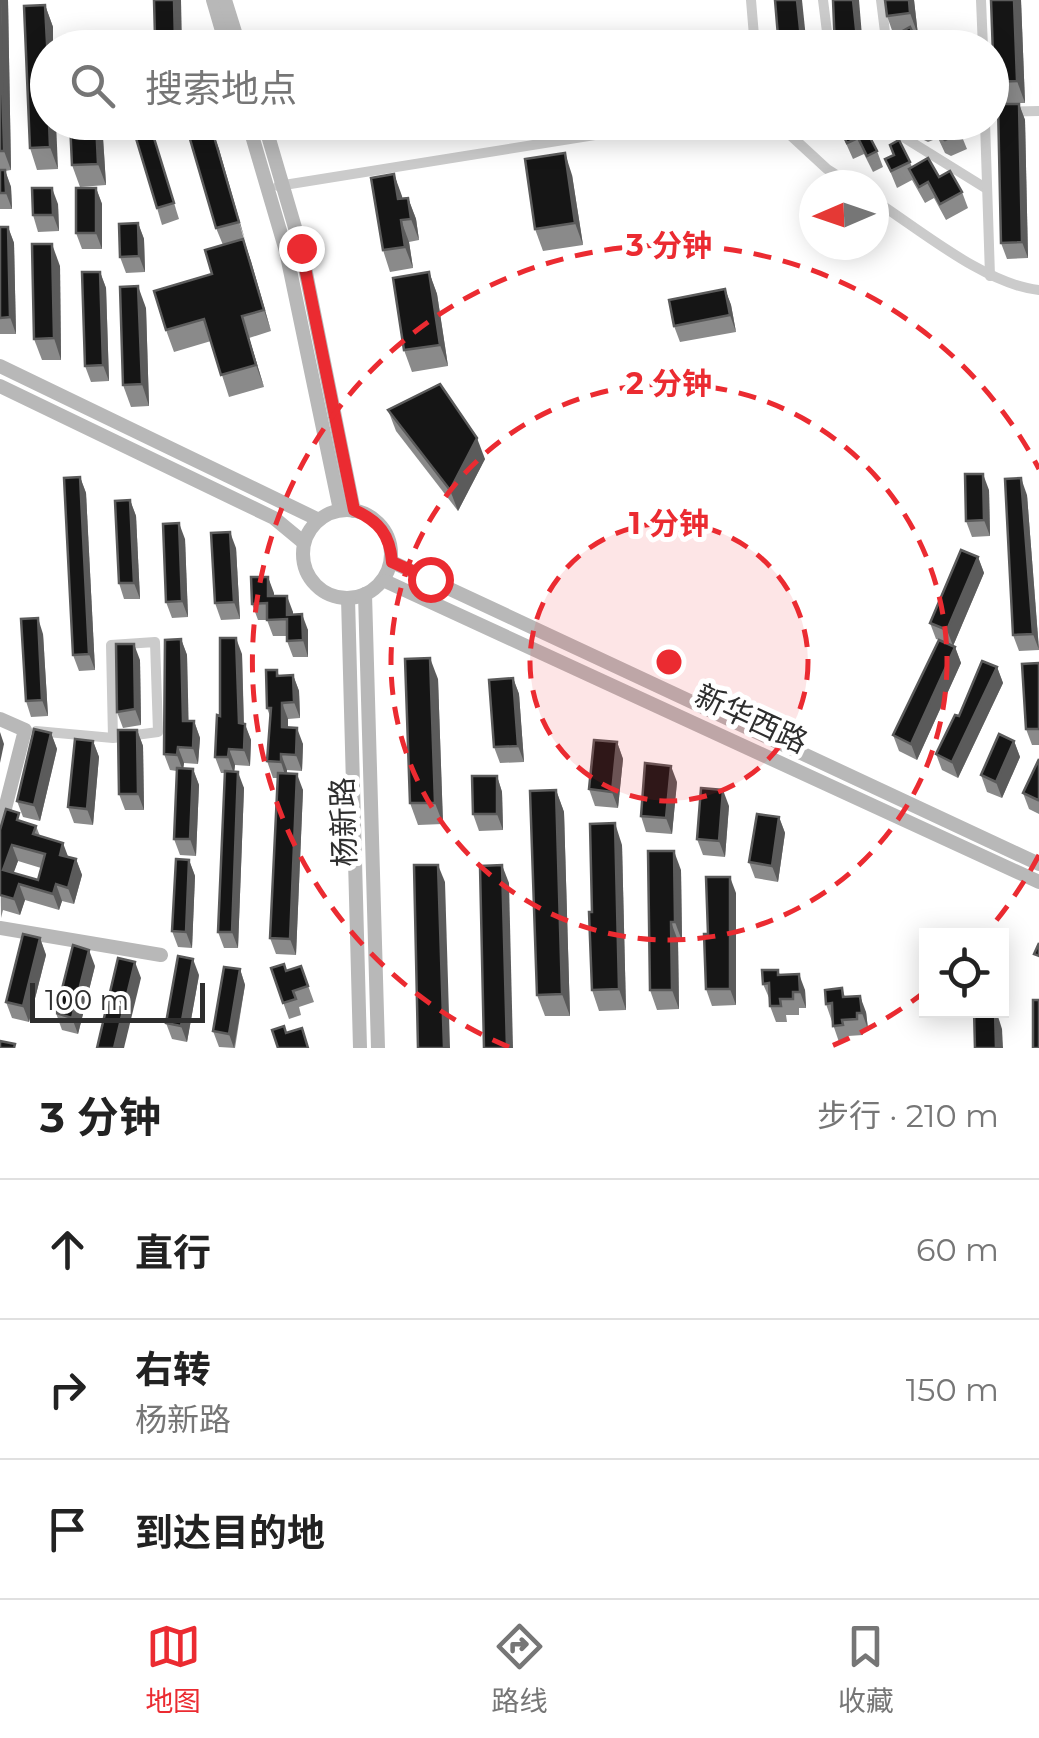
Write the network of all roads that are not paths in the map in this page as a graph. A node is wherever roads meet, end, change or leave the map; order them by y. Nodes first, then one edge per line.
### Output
1 (213, 0) edge
2 (225, 0) edge
3 (751, 0) edge
4 (823, 0) edge
5 (880, 0) edge
6 (982, 0) edge
7 (221, 30) edge
8 (234, 30) edge
9 (754, 30) edge
10 (827, 30) edge
11 (884, 30) edge
12 (983, 30) edge
13 (1039, 111) edge
14 (1009, 112) edge
15 (253, 140) edge
16 (270, 140) edge
17 (562, 140) edge
18 (796, 140) edge
19 (908, 140) edge
20 (985, 140) edge
21 (829, 170) edge
22 (283, 184) junction
23 (267, 189) junction
24 (987, 190) junction
25 (889, 210) edge
26 (990, 276) junction
27 (1039, 290) edge
28 (0, 366) edge
29 (0, 386) edge
30 (347, 510) junction
31 (317, 519) junction
32 (304, 542) junction
33 (392, 562) junction
34 (384, 581) junction
35 (366, 594) junction
36 (348, 598) junction
37 (0, 719) edge
38 (25, 730) junction
39 (113, 738) junction
40 (0, 828) edge
41 (1039, 864) edge
42 (1039, 882) edge
43 (0, 928) edge
44 (161, 955) dead end
45 (360, 1048) edge
46 (378, 1048) edge

1 - 7 street
2 - 8 street
3 - 9 street
4 - 10 street
5 - 11 street
6 - 12 street
13 - 14 street
15 - 23 street
16 - 22 street
17 - 22 street
18 - 21 street
19 - 24 street
20 - 24 street
22 - 23 street
22 - 30 street
23 - 30 street
24 - 26 street
25 - 26 street
26 - 27 street
28 - 31 street
29 - 32 street
30 - 31 street
30 - 33 street
31 - 32 street
32 - 36 street
33 - 34 street
33 - 41 street, 新华西路
34 - 35 street
34 - 42 street, 新华西路
35 - 36 street
35 - 46 street, 杨新路
36 - 45 street, 杨新路
37 - 38 street
38 - 39 street
38 - 40 street
39 - 39 street
43 - 44 street

